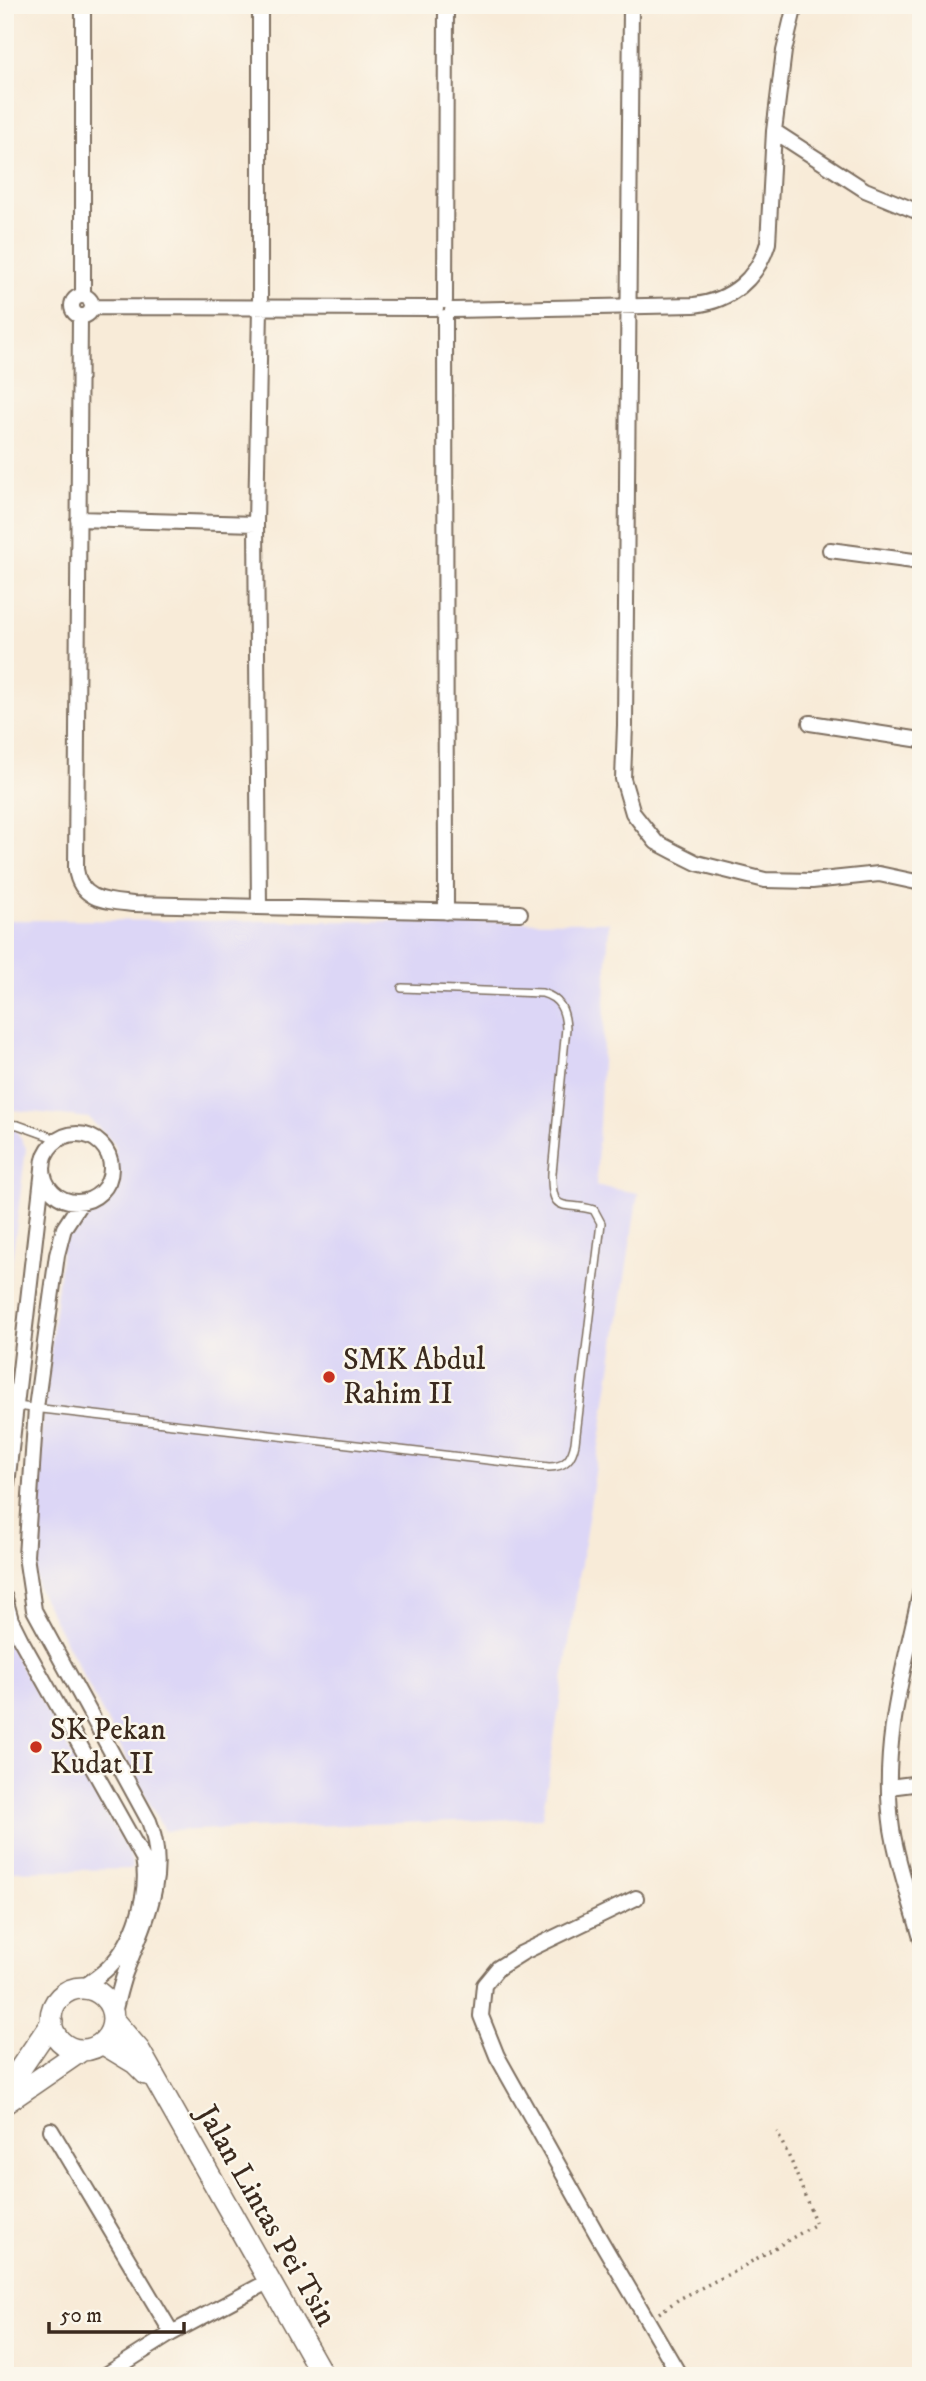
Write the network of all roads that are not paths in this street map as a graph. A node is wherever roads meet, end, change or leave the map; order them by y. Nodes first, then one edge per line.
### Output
1 (83, 5) edge
2 (260, 5) edge
3 (446, 5) edge
4 (631, 5) edge
5 (794, 5) edge
6 (774, 131) junction
7 (921, 213) edge
8 (85, 306) junction
9 (628, 306) junction
10 (260, 307) junction
11 (445, 309) junction
12 (78, 519) junction
13 (256, 524) junction
14 (830, 550) dead end
15 (921, 562) edge
16 (810, 723) dead end
17 (921, 740) edge
18 (921, 883) edge
19 (259, 907) junction
20 (446, 912) junction
21 (520, 913) dead end
22 (402, 988) dead end
23 (5, 1124) edge
24 (57, 1139) junction
25 (44, 1160) junction
26 (81, 1202) junction
27 (16, 1406) junction
28 (36, 1408) junction
29 (9, 1436) edge
30 (5, 1502) edge
31 (921, 1590) edge
32 (5, 1598) edge
33 (921, 1783) edge
34 (889, 1787) junction
35 (636, 1898) dead end
36 (921, 1938) edge
37 (83, 1987) junction
38 (113, 2018) junction
39 (52, 2022) junction
40 (92, 2046) junction
41 (158, 2086) junction
42 (5, 2091) edge
43 (5, 2103) edge
44 (51, 2130) dead end
45 (269, 2281) junction
46 (172, 2333) junction
47 (104, 2376) edge
48 (323, 2376) edge
49 (680, 2376) edge

1 - 8 street
2 - 10 street
3 - 11 street
4 - 9 street
5 - 6 street
6 - 7 street
6 - 9 street
8 - 10 street
8 - 12 street
9 - 11 street
9 - 18 street
10 - 11 street
10 - 13 street
11 - 20 street
12 - 13 street
12 - 19 street
13 - 19 street
14 - 15 street
16 - 17 street
19 - 20 street
20 - 21 street
22 - 28 lane
23 - 24 lane
24 - 25 street
24 - 26 street
25 - 26 street
25 - 27 street
26 - 28 street
27 - 28 lane
27 - 29 street
28 - 38 street
29 - 30 street
31 - 34 street
32 - 37 street
33 - 34 street
34 - 36 street
35 - 49 street
37 - 38 street
37 - 39 street
38 - 40 street
38 - 41 street, Jalan Lintas Pei Tsin
39 - 40 street
39 - 42 street
40 - 41 street, Jalan Lintas Pei Tsin
40 - 43 street
41 - 45 street, Jalan Lintas Pei Tsin
44 - 46 street
45 - 46 street
45 - 48 street, Jalan Lintas Pei Tsin
46 - 47 street

